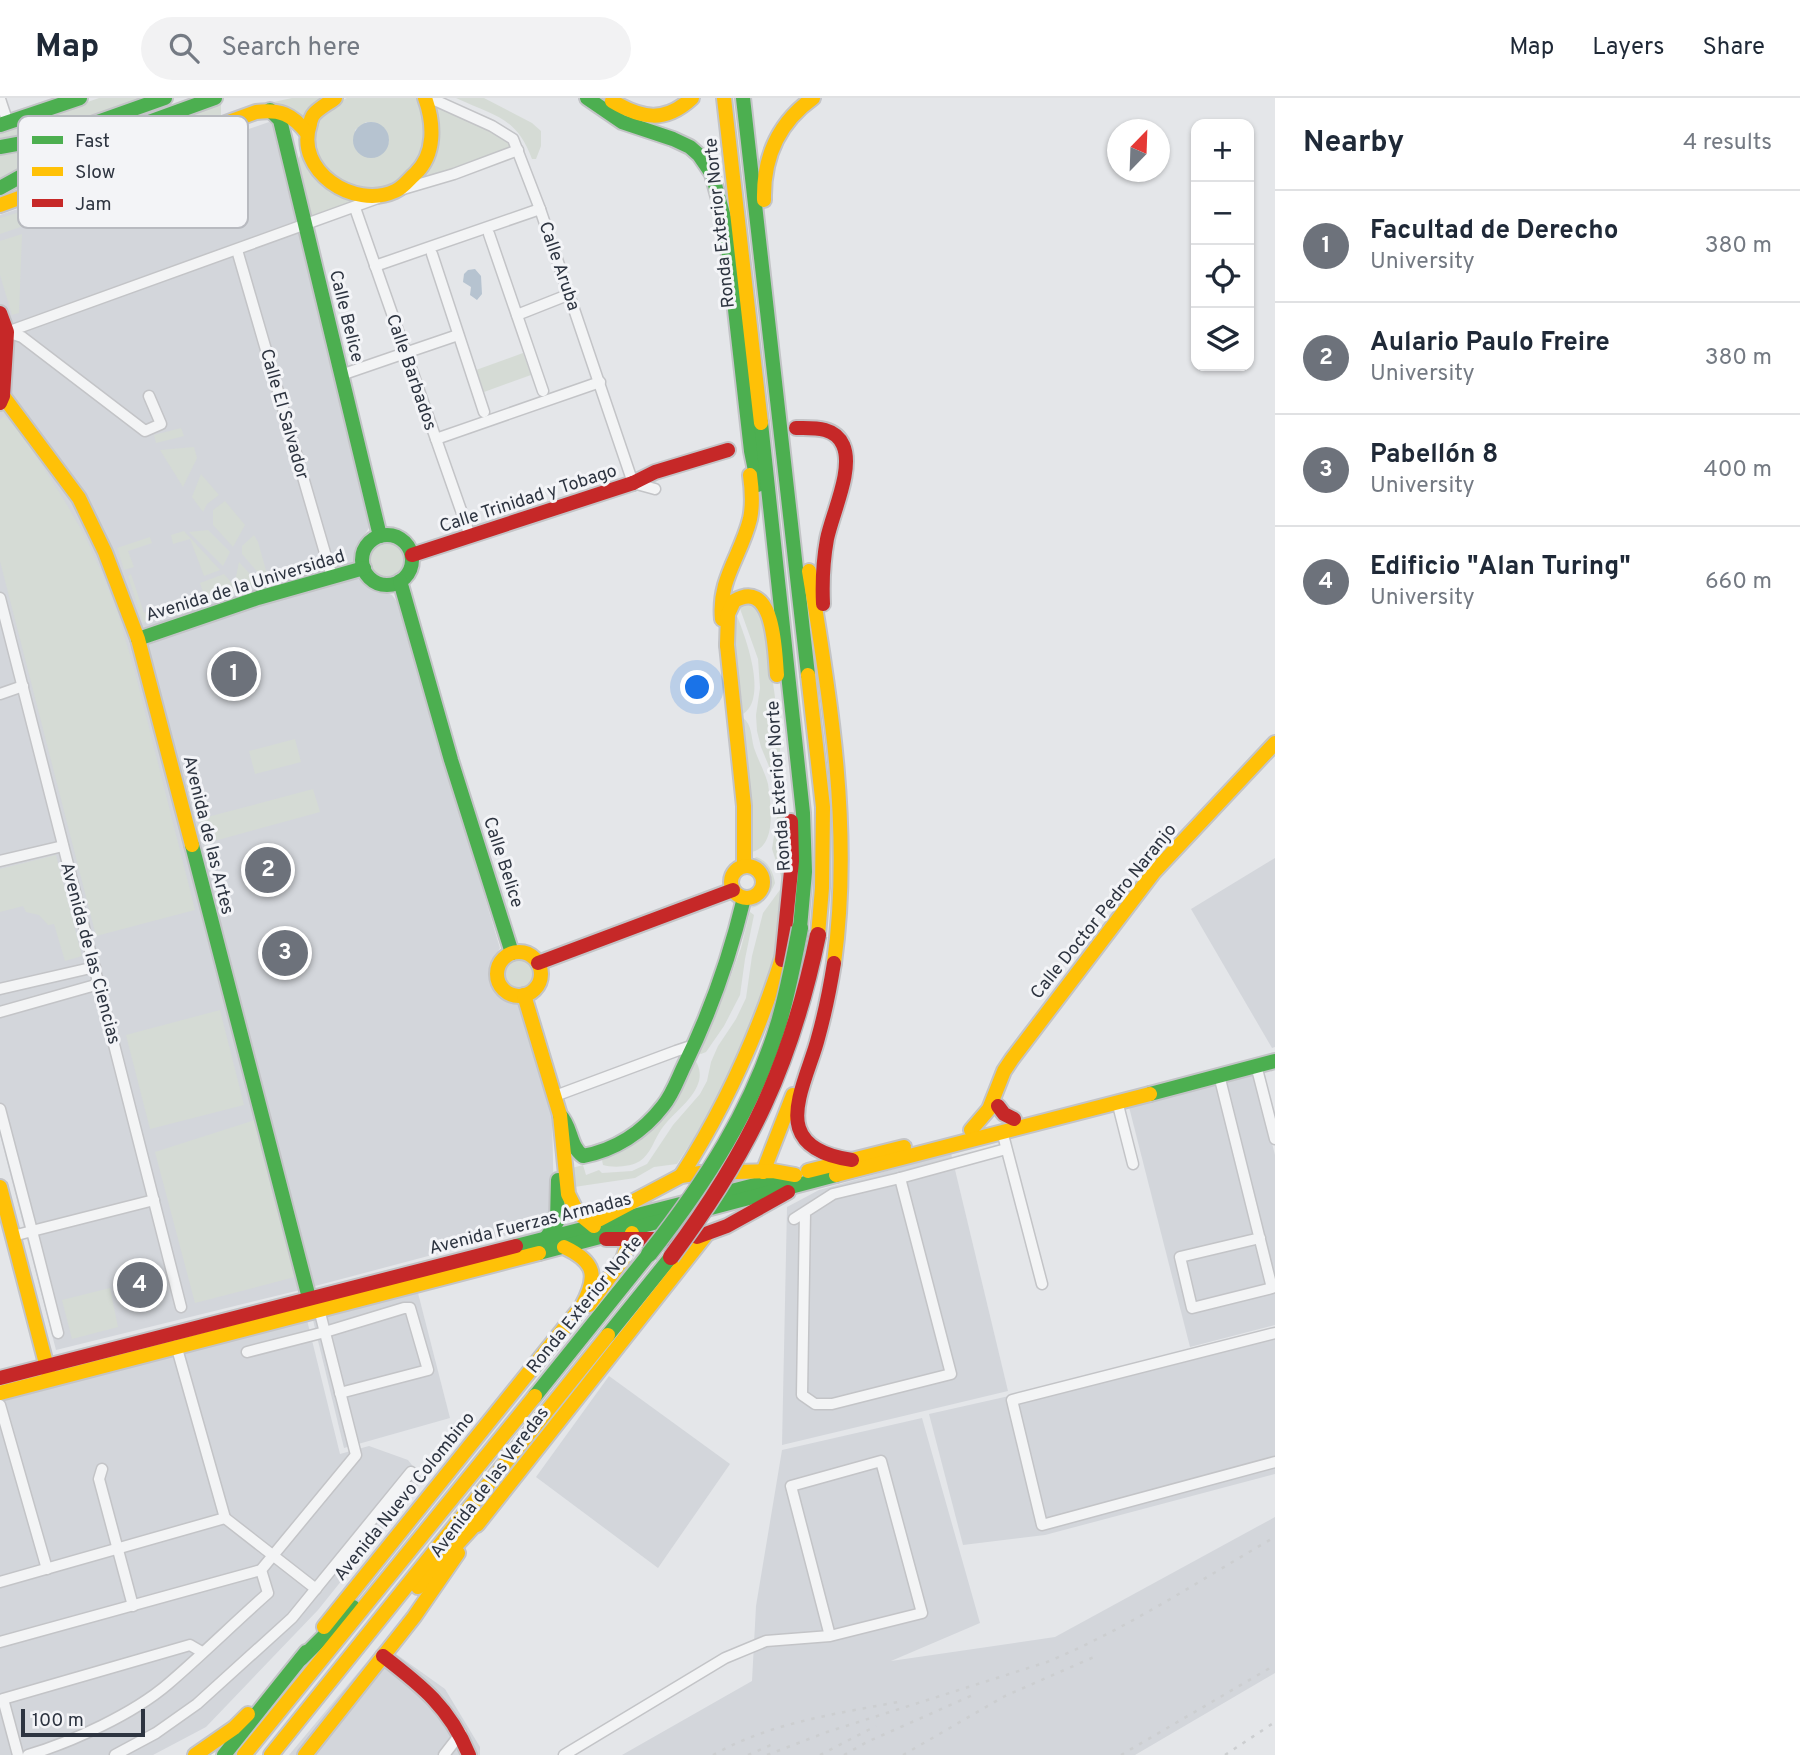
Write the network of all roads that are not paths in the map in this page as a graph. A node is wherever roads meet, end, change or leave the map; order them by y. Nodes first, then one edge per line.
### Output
1 (80, 98) edge
2 (165, 98) edge
3 (215, 98) edge
4 (335, 98) edge
5 (427, 98) edge
6 (587, 98) edge
7 (608, 98) edge
8 (692, 98) edge
9 (713, 98) edge
10 (724, 98) edge
11 (743, 98) edge
12 (813, 98) edge
13 (0, 99) edge
14 (270, 110) junction
15 (27, 116) edge
16 (114, 116) edge
17 (165, 116) edge
18 (248, 117) edge
19 (4, 124) edge
20 (306, 137) junction
21 (18, 144) edge
22 (0, 147) edge
23 (518, 150) junction
24 (289, 157) junction
25 (18, 178) edge
26 (0, 188) edge
27 (403, 189) junction
28 (379, 197) junction
29 (18, 198) edge
30 (0, 205) edge
31 (355, 208) junction
32 (540, 209) junction
33 (725, 221) junction
34 (305, 226) junction
35 (489, 234) dead end
36 (237, 250) junction
37 (432, 254) dead end
38 (376, 266) junction
39 (565, 296) dead end
40 (766, 305) junction
41 (0, 313) edge
42 (517, 315) junction
43 (7, 332) junction
44 (458, 335) junction
45 (408, 352) junction
46 (341, 375) junction
47 (600, 382) junction
48 (543, 391) dead end
49 (149, 396) dead end
50 (1, 400) edge
51 (484, 412) dead end
52 (780, 412) junction
53 (796, 429) dead end
54 (436, 439) junction
55 (728, 450) dead end
56 (751, 451) junction
57 (633, 483) junction
58 (655, 489) dead end
59 (380, 536) junction
60 (470, 536) junction
61 (412, 555) junction
62 (364, 568) junction
63 (332, 577) junction
64 (400, 581) junction
65 (0, 598) edge
66 (782, 608) junction
67 (138, 639) junction
68 (727, 645) junction
69 (823, 664) junction
70 (23, 685) junction
71 (0, 694) edge
72 (1275, 743) edge
73 (803, 813) junction
74 (63, 846) junction
75 (0, 861) edge
76 (744, 866) junction
77 (739, 894) junction
78 (512, 954) junction
79 (782, 960) junction
80 (538, 963) junction
81 (95, 967) junction
82 (99, 984) junction
83 (0, 989) edge
84 (524, 995) junction
85 (0, 1012) edge
86 (814, 1047) junction
87 (693, 1049) junction
88 (1275, 1056) edge
89 (1245, 1062) junction
90 (1192, 1073) junction
91 (1219, 1075) junction
92 (1000, 1080) junction
93 (1149, 1084) junction
94 (1117, 1101) junction
95 (1076, 1103) junction
96 (557, 1106) junction
97 (998, 1107) junction
98 (0, 1109) edge
99 (1014, 1119) junction
100 (997, 1128) junction
101 (971, 1130) junction
102 (1275, 1139) edge
103 (1006, 1149) junction
104 (884, 1157) junction
105 (852, 1160) junction
106 (1133, 1164) dead end
107 (681, 1176) junction
108 (900, 1178) junction
109 (796, 1179) junction
110 (758, 1184) junction
111 (0, 1187) edge
112 (645, 1196) junction
113 (154, 1200) junction
114 (806, 1212) junction
115 (748, 1214) junction
116 (794, 1219) dead end
117 (635, 1227) junction
118 (596, 1230) junction
119 (32, 1231) junction
120 (706, 1235) junction
121 (13, 1236) junction
122 (546, 1238) junction
123 (1260, 1238) junction
124 (564, 1247) junction
125 (650, 1247) junction
126 (1042, 1284) dead end
127 (314, 1304) junction
128 (181, 1307) dead end
129 (563, 1330) junction
130 (325, 1332) junction
131 (58, 1333) dead end
132 (1275, 1333) edge
133 (175, 1339) junction
134 (247, 1352) dead end
135 (48, 1373) junction
136 (0, 1378) edge
137 (0, 1393) edge
138 (340, 1393) junction
139 (0, 1405) edge
140 (1275, 1462) edge
141 (102, 1469) dead end
142 (411, 1472) dead end
143 (438, 1515) junction
144 (482, 1517) junction
145 (225, 1518) junction
146 (117, 1549) junction
147 (273, 1556) junction
148 (47, 1569) junction
149 (261, 1570) junction
150 (0, 1583) edge
151 (316, 1589) junction
152 (133, 1606) junction
153 (830, 1636) junction
154 (0, 1642) edge
155 (355, 1648) junction
156 (202, 1652) junction
157 (383, 1656) junction
158 (301, 1659) junction
159 (277, 1687) junction
160 (461, 1733) junction
161 (18, 1755) edge
162 (28, 1755) edge
163 (115, 1755) edge
164 (195, 1755) edge
165 (224, 1755) edge
166 (244, 1755) edge
167 (271, 1755) edge
168 (304, 1755) edge
169 (444, 1755) edge
170 (469, 1755) edge
171 (564, 1755) edge

1 - 15 main road
2 - 16 main road
3 - 17 main road
4 - 20 main road
5 - 23 street, Calle Aruba
5 - 27 main road
6 - 33 main road
7 - 8 main road
9 - 33 main road
10 - 66 main road, Ronda Exterior Norte
11 - 40 main road
12 - 40 main road
13 - 19 street
14 - 18 main road
14 - 20 main road
14 - 24 main road, Calle Belice
20 - 24 main road
20 - 28 main road
21 - 22 main road
23 - 27 street
23 - 32 street, Calle Aruba
24 - 34 main road, Calle Belice
25 - 26 main road
27 - 28 main road
28 - 31 street
29 - 30 main road
31 - 34 street
31 - 38 street, Calle Barbados
32 - 38 street
32 - 47 street, Calle Aruba
33 - 56 main road
34 - 36 street
34 - 46 main road, Calle Belice
35 - 42 street
36 - 43 street
36 - 63 street, Calle El Salvador
37 - 44 street
38 - 45 street, Calle Barbados
39 - 42 street
40 - 52 main road
41 - 43 main road
42 - 48 street
43 - 49 street
43 - 50 main road
44 - 45 street
44 - 51 street
45 - 46 street
45 - 54 street, Calle Barbados
46 - 59 main road, Calle Belice
47 - 54 street
47 - 57 street, Calle Aruba
50 - 67 main road, Avenida de las Artes
52 - 69 main road
52 - 155 main road, bridge
53 - 69 main road
54 - 60 street, Calle Barbados
55 - 57 main road
56 - 66 main road
56 - 68 main road
57 - 58 street, Calle Trinidad y Tobago
57 - 60 main road, Calle Trinidad y Tobago
59 - 61 main road
59 - 62 main road
60 - 61 main road, Calle Trinidad y Tobago
61 - 64 main road
62 - 63 main road, Avenida de la Universidad
62 - 64 main road
63 - 67 main road, Avenida de la Universidad
64 - 78 main road, Calle Belice
65 - 70 street, Avenida de las Ciencias
66 - 73 main road, Ronda Exterior Norte
67 - 127 main road, Avenida de las Artes
68 - 76 main road
68 - 79 main road
69 - 86 main road
70 - 71 street
70 - 74 street, Avenida de las Ciencias
72 - 92 main road, Calle Doctor Pedro Naranjo
73 - 79 main road
73 - 125 main road, Ronda Exterior Norte, bridge
74 - 75 street
74 - 81 street, Avenida de las Ciencias
76 - 77 main road
76 - 77 main road
77 - 80 main road
77 - 87 main road
78 - 80 main road
78 - 84 main road
79 - 107 main road
80 - 84 main road
81 - 82 street, Avenida de las Ciencias
81 - 83 street
82 - 85 street
82 - 113 street, Avenida de las Ciencias
84 - 96 main road
86 - 105 main road
86 - 110 main road
87 - 96 street
87 - 96 main road
88 - 89 main road
89 - 90 main road
89 - 91 main road
89 - 102 street
90 - 91 main road
90 - 93 main road
91 - 94 main road
91 - 123 street
92 - 97 main road
92 - 101 main road, Calle Doctor Pedro Naranjo
93 - 94 main road
93 - 95 main road
94 - 95 main road
94 - 100 main road
94 - 106 street
95 - 99 main road
96 - 118 main road
96 - 122 main road
97 - 99 main road
97 - 100 main road
98 - 119 street
99 - 100 main road
100 - 101 main road
100 - 103 street
100 - 104 main road
101 - 104 main road
103 - 108 street
103 - 126 street
104 - 105 main road
104 - 109 main road
105 - 109 main road
107 - 110 main road
107 - 112 main road
108 - 114 street
108 - 114 street
109 - 110 main road
109 - 110 main road
109 - 115 main road
110 - 115 main road
110 - 117 main road, Avenida Fuerzas Armadas
111 - 121 main road
112 - 117 main road, Avenida Nuevo Colombino
112 - 118 main road
113 - 119 street
113 - 128 street, Avenida de las Ciencias
114 - 116 street
115 - 120 main road
117 - 118 main road, Avenida Fuerzas Armadas
117 - 125 main road
117 - 129 main road, Avenida Nuevo Colombino
118 - 122 main road, Avenida Fuerzas Armadas
118 - 124 main road, Avenida Fuerzas Armadas
119 - 121 street
119 - 131 street
120 - 125 main road
120 - 144 main road, Avenida de las Veredas
121 - 135 main road
122 - 127 main road, Avenida Fuerzas Armadas
123 - 123 street
124 - 127 main road, Avenida Fuerzas Armadas
124 - 129 main road, Avenida Nuevo Colombino
125 - 143 main road, Ronda Exterior Norte
127 - 130 street
127 - 133 main road, Avenida Fuerzas Armadas
127 - 133 main road, Avenida Fuerzas Armadas
129 - 158 main road, Avenida Nuevo Colombino
130 - 134 street
130 - 138 street
130 - 138 street
132 - 140 street
133 - 135 main road, Avenida Fuerzas Armadas
133 - 145 street
135 - 136 main road, Avenida Fuerzas Armadas
135 - 137 main road, Avenida Fuerzas Armadas
138 - 147 street
139 - 148 street
141 - 146 street
142 - 151 street
143 - 158 main road
143 - 166 main road, Ronda Exterior Norte
144 - 155 main road
144 - 157 main road, Avenida de las Veredas
145 - 146 street
145 - 147 street
146 - 148 street
146 - 152 street
147 - 149 street
147 - 151 street
148 - 150 street
149 - 152 street
149 - 156 street
151 - 163 street
152 - 154 street
153 - 153 street
153 - 171 street
155 - 167 main road
156 - 161 street
156 - 162 street
157 - 160 main road
157 - 168 main road, Avenida de las Veredas
158 - 159 main road, Avenida Nuevo Colombino
159 - 164 main road
159 - 165 main road
160 - 169 street
160 - 170 main road

